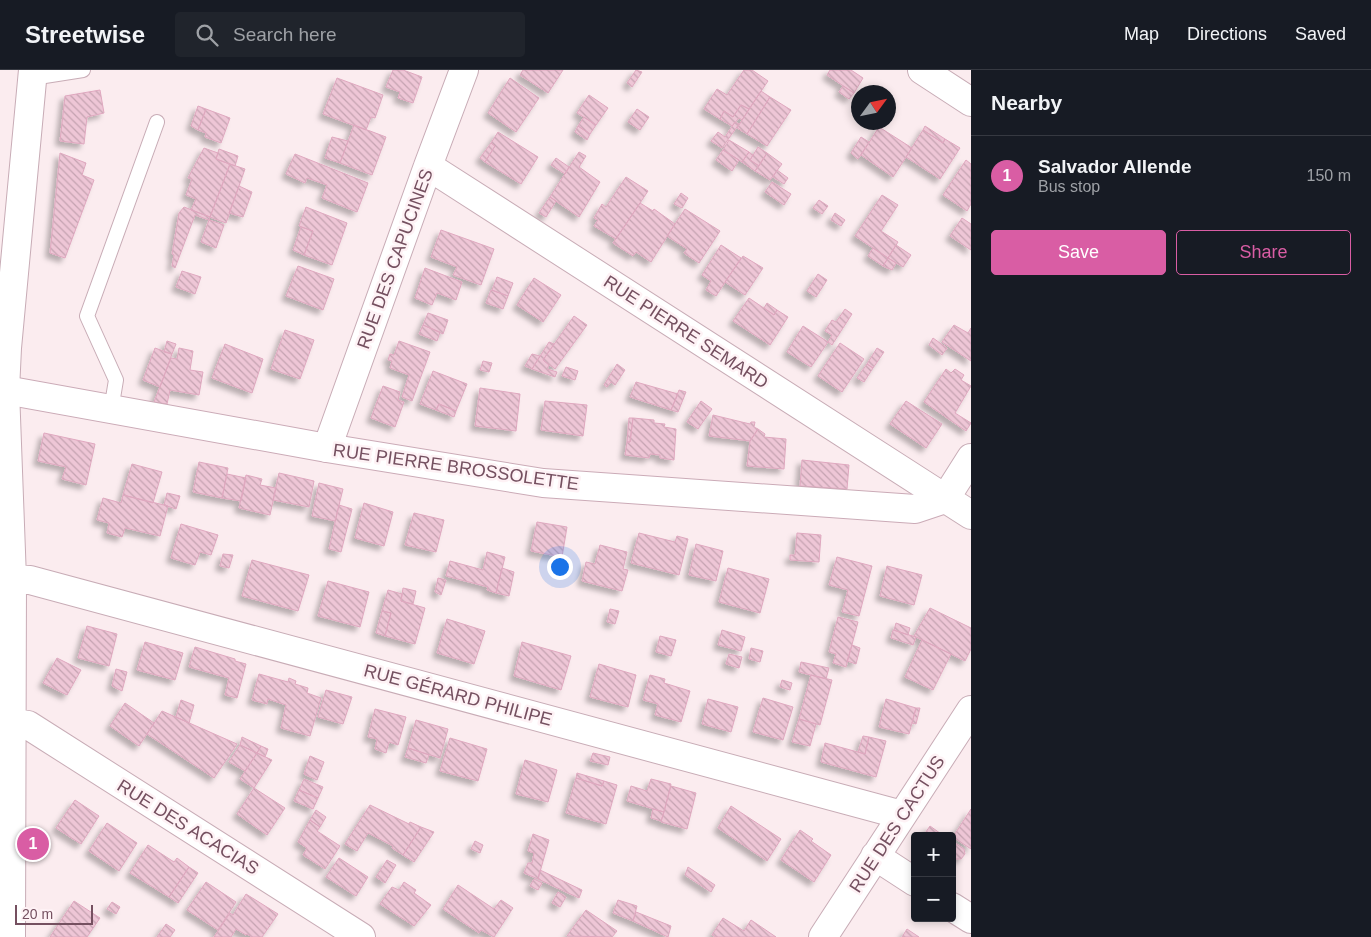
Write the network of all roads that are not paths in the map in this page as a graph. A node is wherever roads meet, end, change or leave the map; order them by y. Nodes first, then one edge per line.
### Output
1 (83, 70) edge
2 (464, 70) edge
3 (922, 70) edge
4 (32, 74) edge
5 (971, 102) edge
6 (157, 122) dead end
7 (428, 166) junction
8 (3, 390) edge
9 (111, 410) junction
10 (327, 448) junction
11 (971, 458) edge
12 (945, 499) junction
13 (971, 515) edge
14 (12, 579) junction
15 (971, 710) edge
16 (13, 723) junction
17 (902, 815) junction
18 (875, 856) junction
19 (911, 879) edge
20 (956, 910) edge
21 (971, 919) edge
22 (0, 935) edge
23 (6, 937) edge
24 (11, 937) edge
25 (361, 937) edge
26 (823, 937) edge

1 - 4 lane
2 - 7 street, RUE DES CAPUCINES
3 - 5 street
4 - 8 street
6 - 9 lane
7 - 10 street, RUE DES CAPUCINES
7 - 12 street, RUE PIERRE SEMARD
8 - 9 street, RUE PIERRE BROSSOLETTE
8 - 14 street
9 - 10 street, RUE PIERRE BROSSOLETTE
10 - 12 street, RUE PIERRE BROSSOLETTE
11 - 12 street
12 - 13 street
14 - 16 street
14 - 17 street, RUE GÉRARD PHILIPE
15 - 17 street, RUE DES CACTUS
16 - 24 street
16 - 25 street, RUE DES ACACIAS
17 - 18 street, RUE DES CACTUS
18 - 19 street
18 - 26 street, RUE DES CACTUS
20 - 21 street
22 - 23 lane

